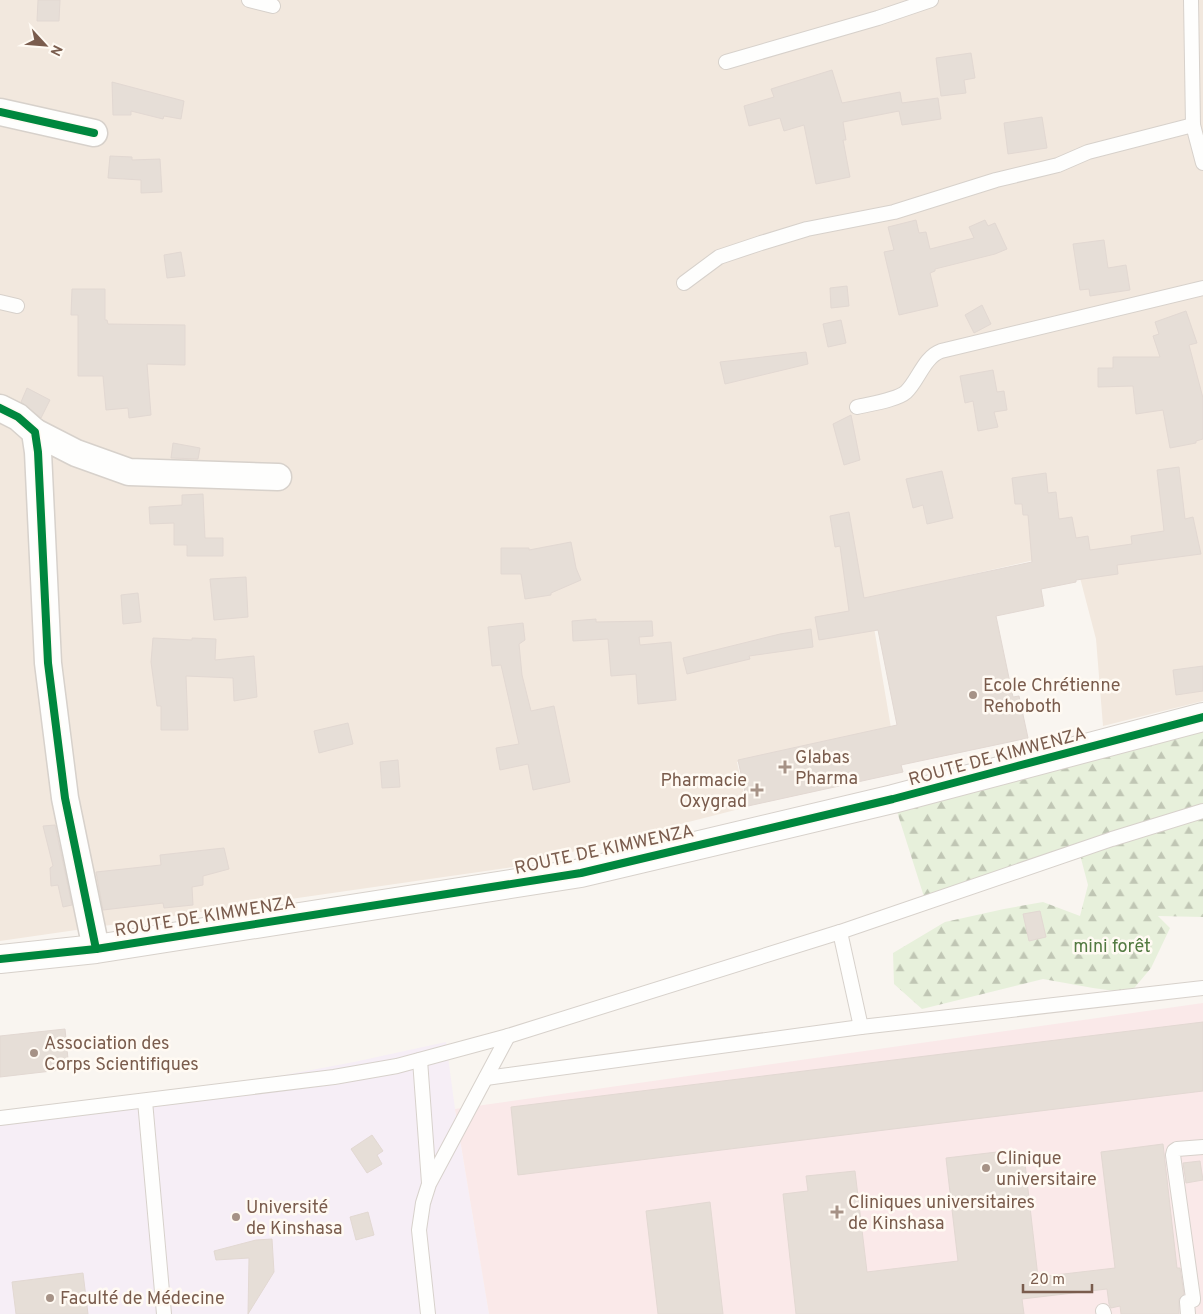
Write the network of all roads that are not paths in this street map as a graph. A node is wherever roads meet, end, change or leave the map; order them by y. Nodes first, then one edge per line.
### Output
1 (249, 0) edge
2 (931, 0) edge
3 (1191, 0) edge
4 (273, 6) dead end
5 (726, 62) dead end
6 (0, 112) edge
7 (1193, 125) junction
8 (94, 133) dead end
9 (1203, 163) edge
10 (684, 283) dead end
11 (1203, 288) edge
12 (0, 302) edge
13 (17, 306) dead end
14 (857, 407) dead end
15 (0, 408) edge
16 (34, 432) junction
17 (278, 477) dead end
18 (1203, 717) edge
19 (1203, 810) edge
20 (840, 932) junction
21 (96, 948) junction
22 (0, 959) edge
23 (1203, 988) edge
24 (861, 1027) junction
25 (508, 1036) junction
26 (420, 1060) junction
27 (486, 1078) junction
28 (145, 1101) junction
29 (0, 1118) edge
30 (1203, 1147) edge
31 (429, 1184) junction
32 (164, 1314) edge
33 (428, 1314) edge
34 (1188, 1314) edge

1 - 4 lane
2 - 5 lane
3 - 7 lane
6 - 8 street
7 - 9 lane
7 - 10 lane
11 - 14 lane
12 - 13 lane
15 - 16 street
16 - 17 street
16 - 21 street
18 - 21 street, ROUTE DE KIMWENZA
19 - 20 lane
20 - 24 lane
20 - 25 lane
21 - 22 street, ROUTE DE KIMWENZA
23 - 24 lane
24 - 27 lane
25 - 26 lane
25 - 27 lane
26 - 28 lane
26 - 31 lane
27 - 31 lane
28 - 29 lane
28 - 32 lane
30 - 34 lane
31 - 33 lane

